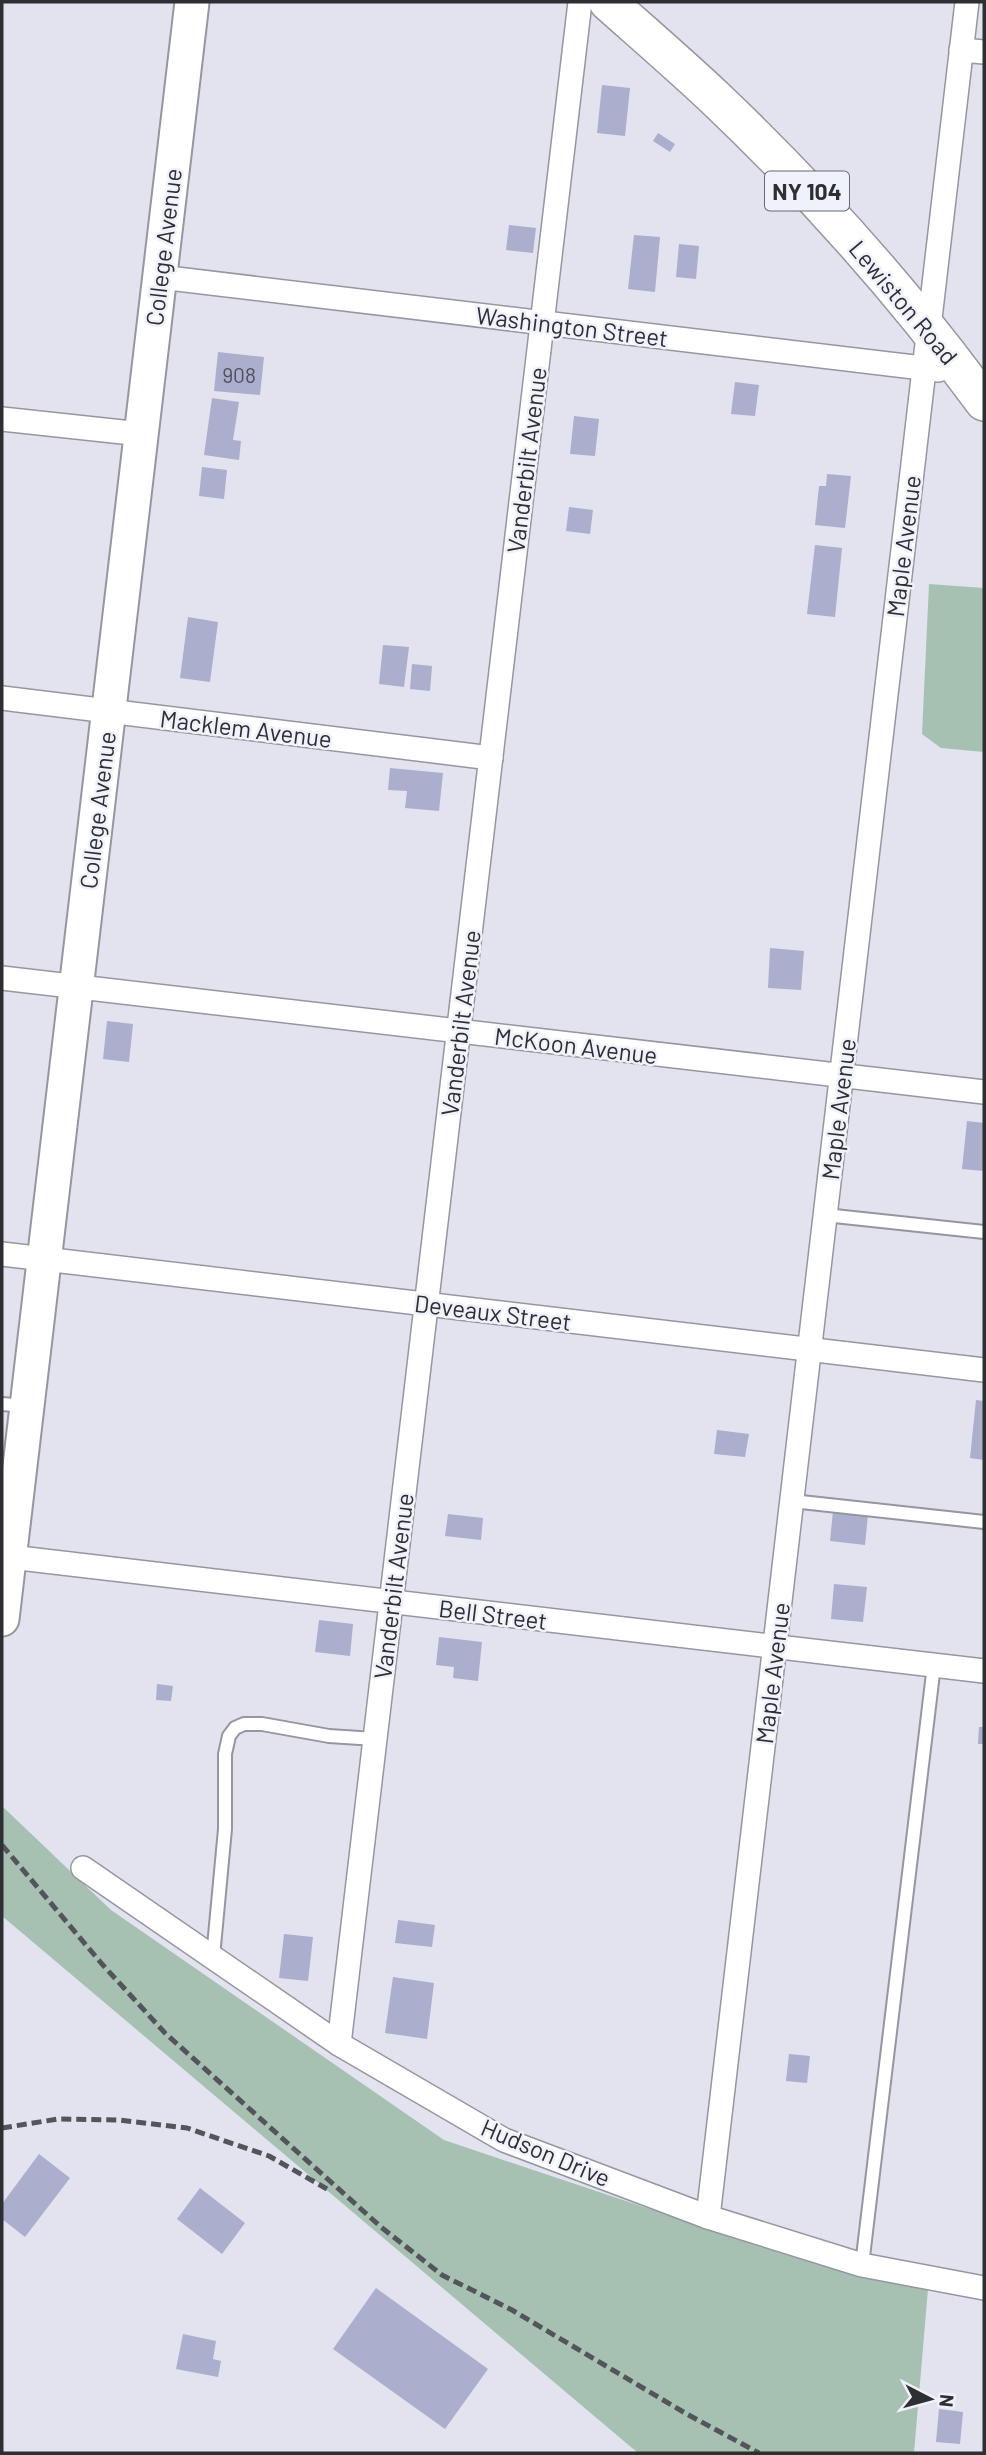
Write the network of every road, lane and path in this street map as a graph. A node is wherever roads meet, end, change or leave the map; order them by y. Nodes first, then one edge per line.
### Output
1 (192, 2) edge
2 (580, 2) edge
3 (608, 2) edge
4 (967, 2) edge
5 (973, 51) edge
6 (160, 277) junction
7 (542, 323) junction
8 (929, 330) junction
9 (924, 368) junction
10 (977, 383) edge
11 (2, 419) edge
12 (142, 433) junction
13 (2, 698) edge
14 (109, 711) junction
15 (491, 758) junction
16 (2, 978) edge
17 (77, 987) junction
18 (458, 1031) junction
19 (841, 1076) junction
20 (984, 1092) edge
21 (825, 1215) junction
22 (984, 1232) edge
23 (2, 1254) edge
24 (45, 1259) junction
25 (426, 1304) junction
26 (809, 1349) junction
27 (984, 1370) edge
28 (15, 1405) edge
29 (792, 1501) junction
30 (984, 1522) edge
31 (6, 1557) edge
32 (391, 1602) junction
33 (2, 1619) edge
34 (775, 1647) junction
35 (934, 1665) junction
36 (984, 1671) edge
37 (375, 1739) junction
38 (83, 1868) dead end
39 (213, 1957) junction
40 (339, 2044) junction
41 (708, 2217) junction
42 (862, 2265) junction
43 (984, 2288) edge

1 - 6 main road, College Avenue
2 - 7 street, Vanderbilt Avenue
3 - 8 main road, Lewiston Road / NY 104
4 - 5 street, Maple Avenue
5 - 8 street, Maple Avenue
6 - 7 street, Washington Street
6 - 12 main road, College Avenue
7 - 9 street, Washington Street
7 - 15 street, Vanderbilt Avenue
8 - 9 street, Maple Avenue
8 - 10 main road, Lewiston Road / NY 104
9 - 10 street, Washington Street
9 - 19 street, Maple Avenue
11 - 12 street
12 - 14 main road, College Avenue
13 - 14 street, Macklem Avenue
14 - 15 street, Macklem Avenue
14 - 17 main road, College Avenue
15 - 18 street, Vanderbilt Avenue
16 - 17 street, McKoon Avenue
17 - 18 street, McKoon Avenue
17 - 24 main road, College Avenue
18 - 19 street, McKoon Avenue
18 - 25 street, Vanderbilt Avenue
19 - 20 street, McKoon Avenue
19 - 21 street, Maple Avenue
21 - 22 lane
21 - 26 street, Maple Avenue
23 - 24 street, Deveaux Street
24 - 25 street, Deveaux Street
24 - 28 main road, College Avenue
25 - 26 street, Deveaux Street
25 - 32 street, Vanderbilt Avenue
26 - 27 street, Deveaux Street
26 - 29 street, Maple Avenue
28 - 31 main road, College Avenue
29 - 30 lane
29 - 34 street, Maple Avenue
31 - 32 street, Bell Street
31 - 33 main road, College Avenue
32 - 34 street, Bell Street
32 - 37 street, Vanderbilt Avenue
34 - 35 street, Bell Street
34 - 41 street, Maple Avenue
35 - 36 street, Bell Street
35 - 42 lane
37 - 39 lane
37 - 40 street, Vanderbilt Avenue
38 - 39 street, Hudson Drive
39 - 40 street, Hudson Drive
40 - 41 street, Hudson Drive
41 - 42 street, Hudson Drive
42 - 43 street, Hudson Drive

